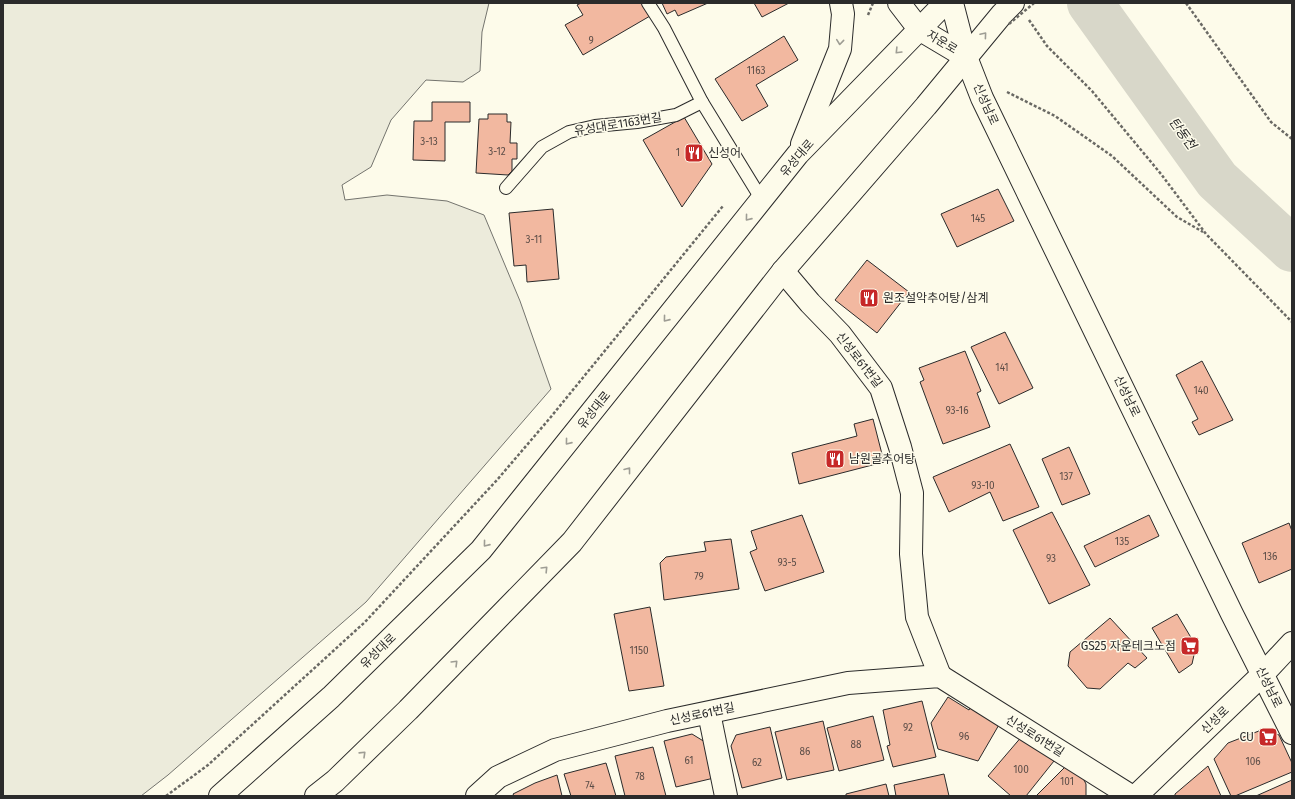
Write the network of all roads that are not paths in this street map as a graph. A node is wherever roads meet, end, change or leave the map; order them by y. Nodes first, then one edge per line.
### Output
1 (648, 3) edge
2 (841, 3) edge
3 (899, 3) edge
4 (945, 3) edge
5 (952, 3) edge
6 (1012, 12) edge
7 (919, 29) junction
8 (966, 57) junction
9 (702, 102) junction
10 (798, 154) junction
11 (506, 188) dead end
12 (762, 200) junction
13 (783, 271) junction
14 (1292, 643) edge
15 (1263, 674) junction
16 (940, 676) junction
17 (709, 713) junction
18 (1292, 733) edge
19 (329, 789) edge
20 (220, 796) edge
21 (316, 796) edge
22 (478, 796) edge
23 (726, 796) edge
24 (1131, 796) edge
25 (1136, 796) edge

1 - 9 lane
2 -> 10 street
3 - 7 street, 자운로
4 - 7 street, 유성대로
5 - 8 street, 자운로
8 -> 6 street
7 - 8 street, 자운로
7 -> 10 street, 유성대로
8 - 13 street
8 - 15 street, 신성남로
9 - 11 lane, 유성대로1163번길
9 - 12 lane
10 - 12 street, 유성대로
12 -> 20 street, 유성대로
13 - 16 street, 신성로61번길
19 -> 13 street
14 - 15 street, 신성로
15 - 18 street, 신성남로
15 - 25 street, 신성로
16 - 17 street, 신성로61번길
16 - 24 street, 신성로61번길
17 - 22 street, 신성로61번길
17 - 23 street
19 - 21 street

